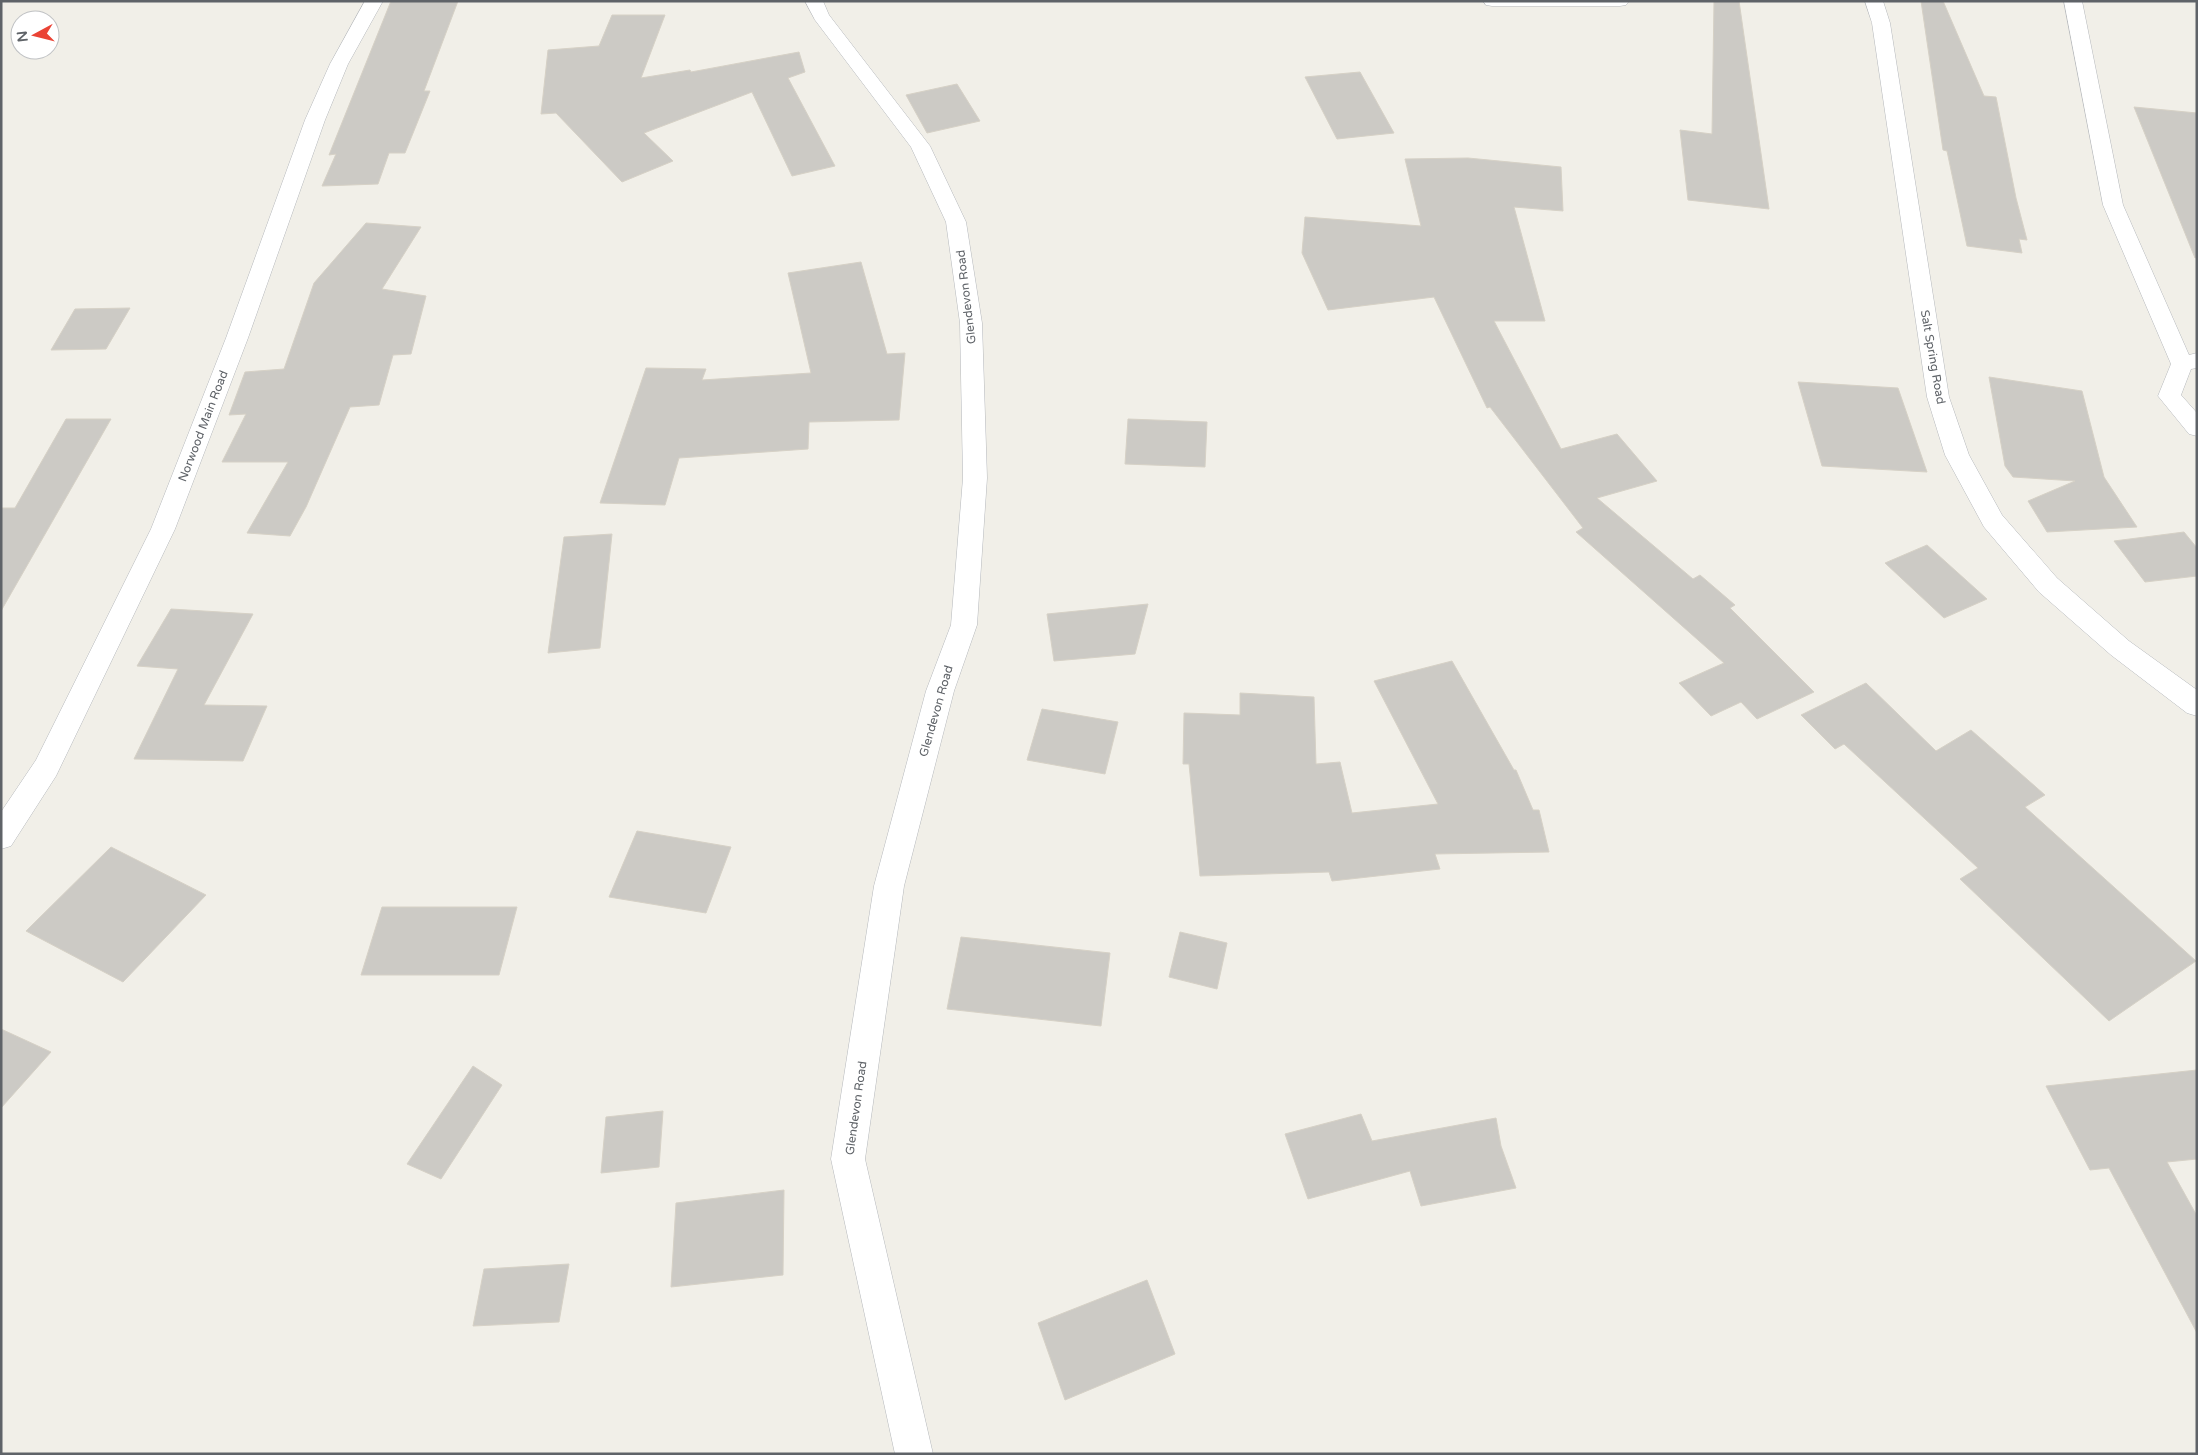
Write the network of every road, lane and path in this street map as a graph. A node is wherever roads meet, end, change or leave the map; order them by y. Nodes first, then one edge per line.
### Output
1 (374, 1) edge
2 (814, 1) edge
3 (1492, 1) edge
4 (1620, 1) edge
5 (1874, 1) edge
6 (2073, 1) edge
7 (2189, 362) edge
8 (2197, 428) edge
9 (2197, 705) edge
10 (1, 837) edge
11 (914, 1454) edge

1 - 10 street, Norwood Main Road
2 - 11 street, Glendevon Road
3 - 4 street
5 - 9 street, Salt Spring Road
6 - 7 street
7 - 8 street

